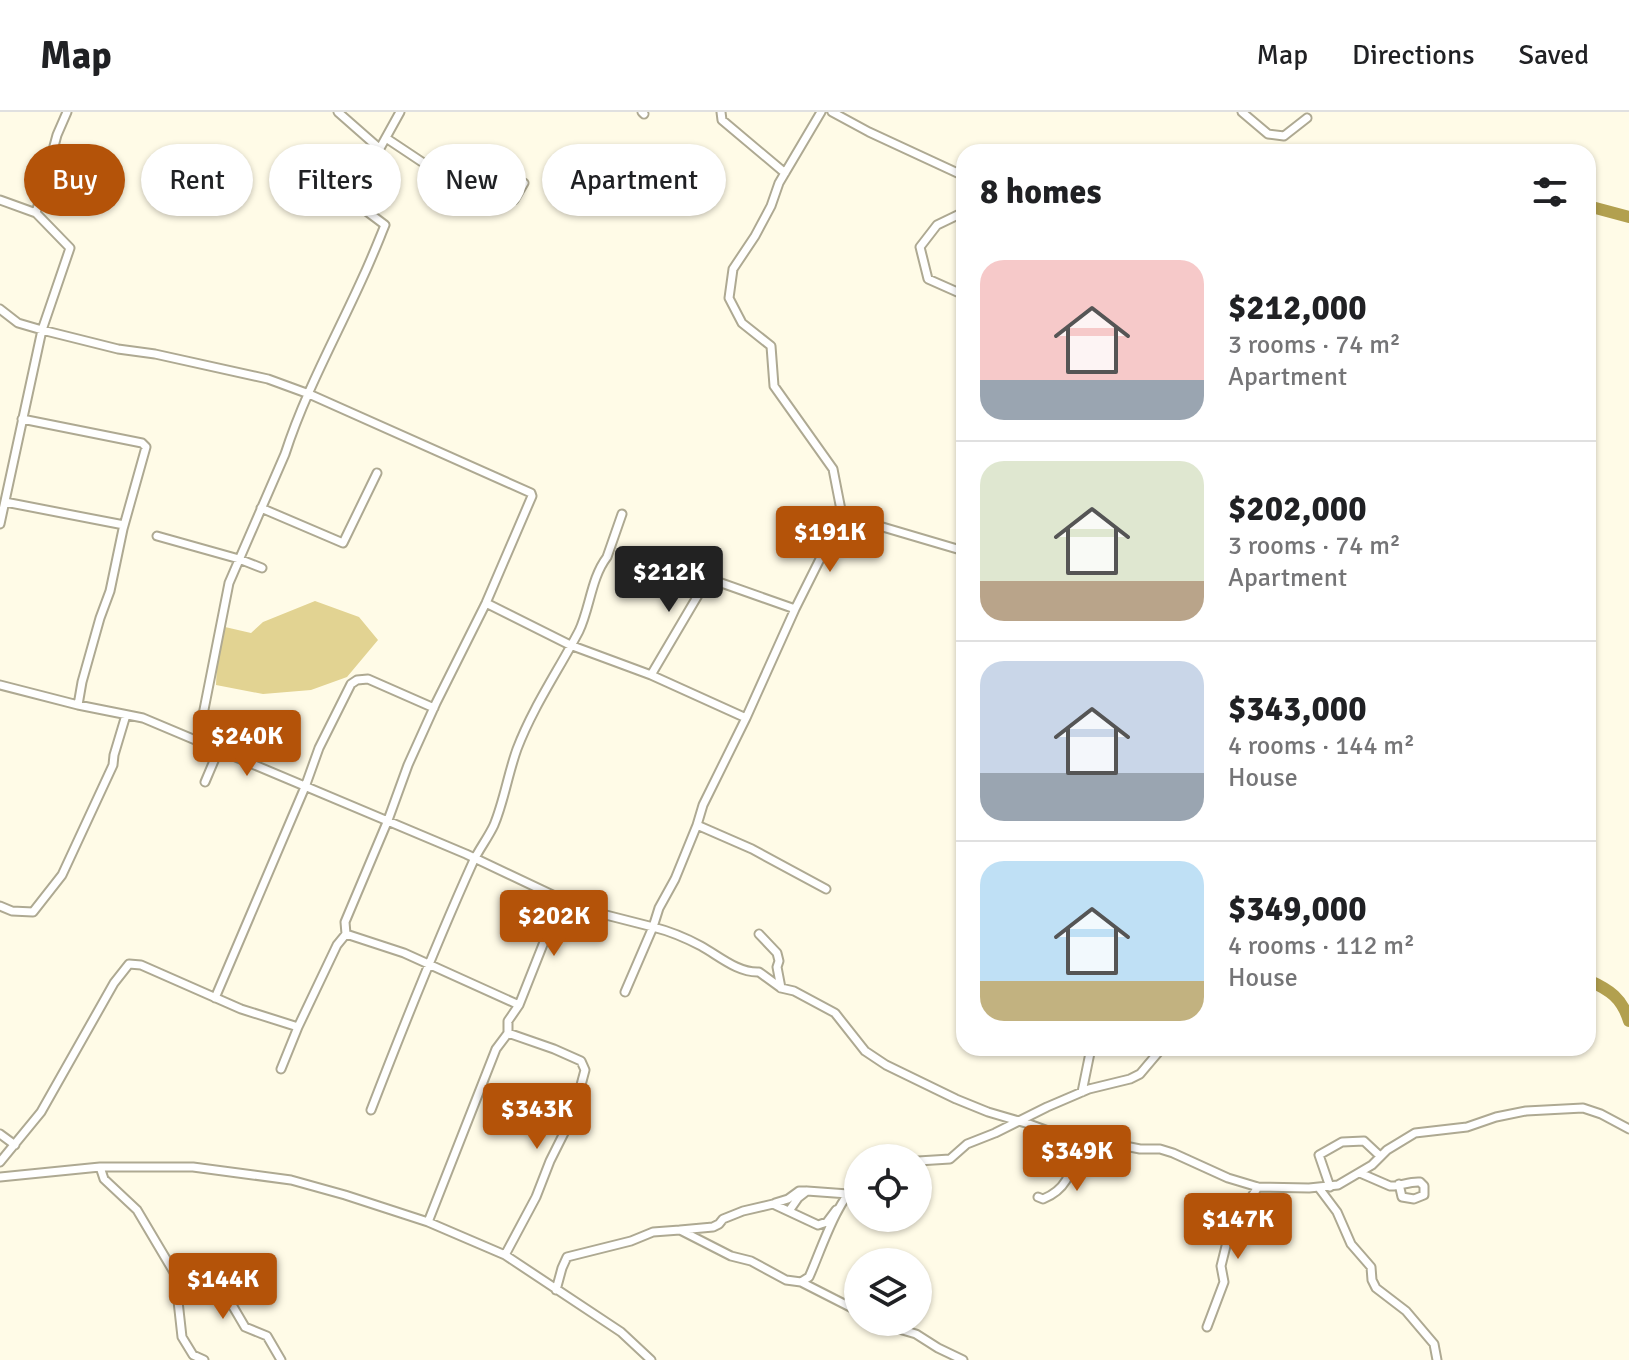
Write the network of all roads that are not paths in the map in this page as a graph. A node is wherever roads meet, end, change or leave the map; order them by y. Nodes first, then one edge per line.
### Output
1 (67, 112) edge
2 (338, 112) edge
3 (400, 112) edge
4 (721, 112) edge
5 (821, 112) edge
6 (832, 112) edge
7 (1242, 112) edge
8 (1307, 118) dead end
9 (386, 138) junction
10 (55, 144) edge
11 (374, 144) edge
12 (383, 144) edge
13 (417, 159) edge
14 (956, 172) edge
15 (785, 173) junction
16 (0, 200) edge
17 (24, 209) edge
18 (39, 216) edge
19 (373, 216) edge
20 (956, 216) edge
21 (956, 291) edge
22 (0, 309) edge
23 (42, 330) junction
24 (309, 394) junction
25 (22, 419) junction
26 (377, 473) dead end
27 (5, 502) junction
28 (261, 508) junction
29 (622, 514) dead end
30 (842, 515) junction
31 (0, 524) edge
32 (124, 525) junction
33 (157, 536) dead end
34 (956, 549) edge
35 (239, 559) junction
36 (262, 568) dead end
37 (486, 603) junction
38 (795, 609) junction
39 (570, 645) junction
40 (651, 675) junction
41 (0, 685) edge
42 (78, 705) junction
43 (434, 708) junction
44 (126, 715) junction
45 (746, 718) junction
46 (198, 740) junction
47 (219, 749) junction
48 (205, 782) dead end
49 (305, 787) junction
50 (388, 820) junction
51 (697, 825) junction
52 (475, 858) junction
53 (826, 889) dead end
54 (561, 899) junction
55 (0, 906) edge
56 (653, 927) junction
57 (346, 934) junction
58 (759, 934) dead end
59 (429, 964) junction
60 (781, 988) junction
61 (625, 992) dead end
62 (215, 998) junction
63 (519, 1005) junction
64 (298, 1027) junction
65 (508, 1033) junction
66 (1089, 1056) edge
67 (1155, 1056) edge
68 (281, 1069) dead end
69 (1082, 1092) junction
70 (371, 1110) dead end
71 (1017, 1121) junction
72 (1629, 1129) edge
73 (0, 1134) edge
74 (1079, 1139) junction
75 (15, 1145) junction
76 (1380, 1156) junction
77 (932, 1160) edge
78 (0, 1162) edge
79 (100, 1167) junction
80 (1360, 1173) junction
81 (0, 1177) edge
82 (1399, 1184) dead end
83 (1258, 1187) junction
84 (1330, 1187) junction
85 (1319, 1188) junction
86 (807, 1191) junction
87 (844, 1194) edge
88 (1038, 1197) dead end
89 (844, 1200) edge
90 (773, 1204) junction
91 (841, 1205) junction
92 (789, 1211) junction
93 (428, 1222) junction
94 (680, 1230) junction
95 (505, 1255) junction
96 (175, 1274) junction
97 (801, 1282) junction
98 (556, 1290) junction
99 (844, 1304) edge
100 (1207, 1327) dead end
101 (919, 1336) edge
102 (204, 1360) edge
103 (281, 1360) edge
104 (651, 1360) edge
105 (963, 1360) edge
106 (1437, 1360) edge

1 - 10 street
2 - 11 street
3 - 9 street
4 - 15 street
5 - 15 street
6 - 14 street
7 - 8 street
9 - 12 street
9 - 13 street
15 - 30 street
16 - 17 street
18 - 23 street
19 - 24 street
20 - 21 street
22 - 23 street
23 - 24 street
23 - 25 street
24 - 28 street
24 - 37 street
25 - 27 street
25 - 32 street
26 - 28 street
27 - 31 street
27 - 32 street
28 - 35 street
29 - 39 street
30 - 34 street
30 - 38 street
32 - 42 street
33 - 35 street
35 - 36 street
35 - 46 street
37 - 39 street
37 - 43 street
38 - 40 street
38 - 45 street
39 - 40 street
39 - 52 street
40 - 45 street
41 - 42 street
42 - 44 street
43 - 49 street
43 - 50 street
44 - 46 street
44 - 55 street
45 - 51 street
46 - 47 street
47 - 48 street
47 - 49 street
49 - 50 street
49 - 62 street
50 - 52 street
50 - 57 street
51 - 53 street
51 - 56 street
52 - 54 street
52 - 59 street
54 - 56 street
54 - 63 street
56 - 60 street
56 - 61 street
57 - 59 street
57 - 64 street
58 - 60 street
59 - 63 street
59 - 70 street
60 - 71 street
62 - 64 street
62 - 75 street
63 - 65 street
64 - 68 street
65 - 93 street
65 - 95 street
66 - 69 street
67 - 69 street
69 - 71 street
71 - 74 street
71 - 77 street
72 - 76 street
73 - 75 street
74 - 83 street
74 - 88 street
75 - 78 street
76 - 80 street
76 - 84 street
79 - 81 street
79 - 93 street
79 - 96 street
80 - 82 street
80 - 84 street
83 - 85 street
83 - 100 street
84 - 85 street
85 - 106 street
86 - 87 street
86 - 90 street
86 - 92 street
89 - 91 street
90 - 92 street
90 - 94 street
91 - 92 street
91 - 97 street
93 - 95 street
94 - 97 street
94 - 98 street
95 - 98 street
96 - 102 street
96 - 103 street
97 - 99 street
98 - 104 street
101 - 105 street

